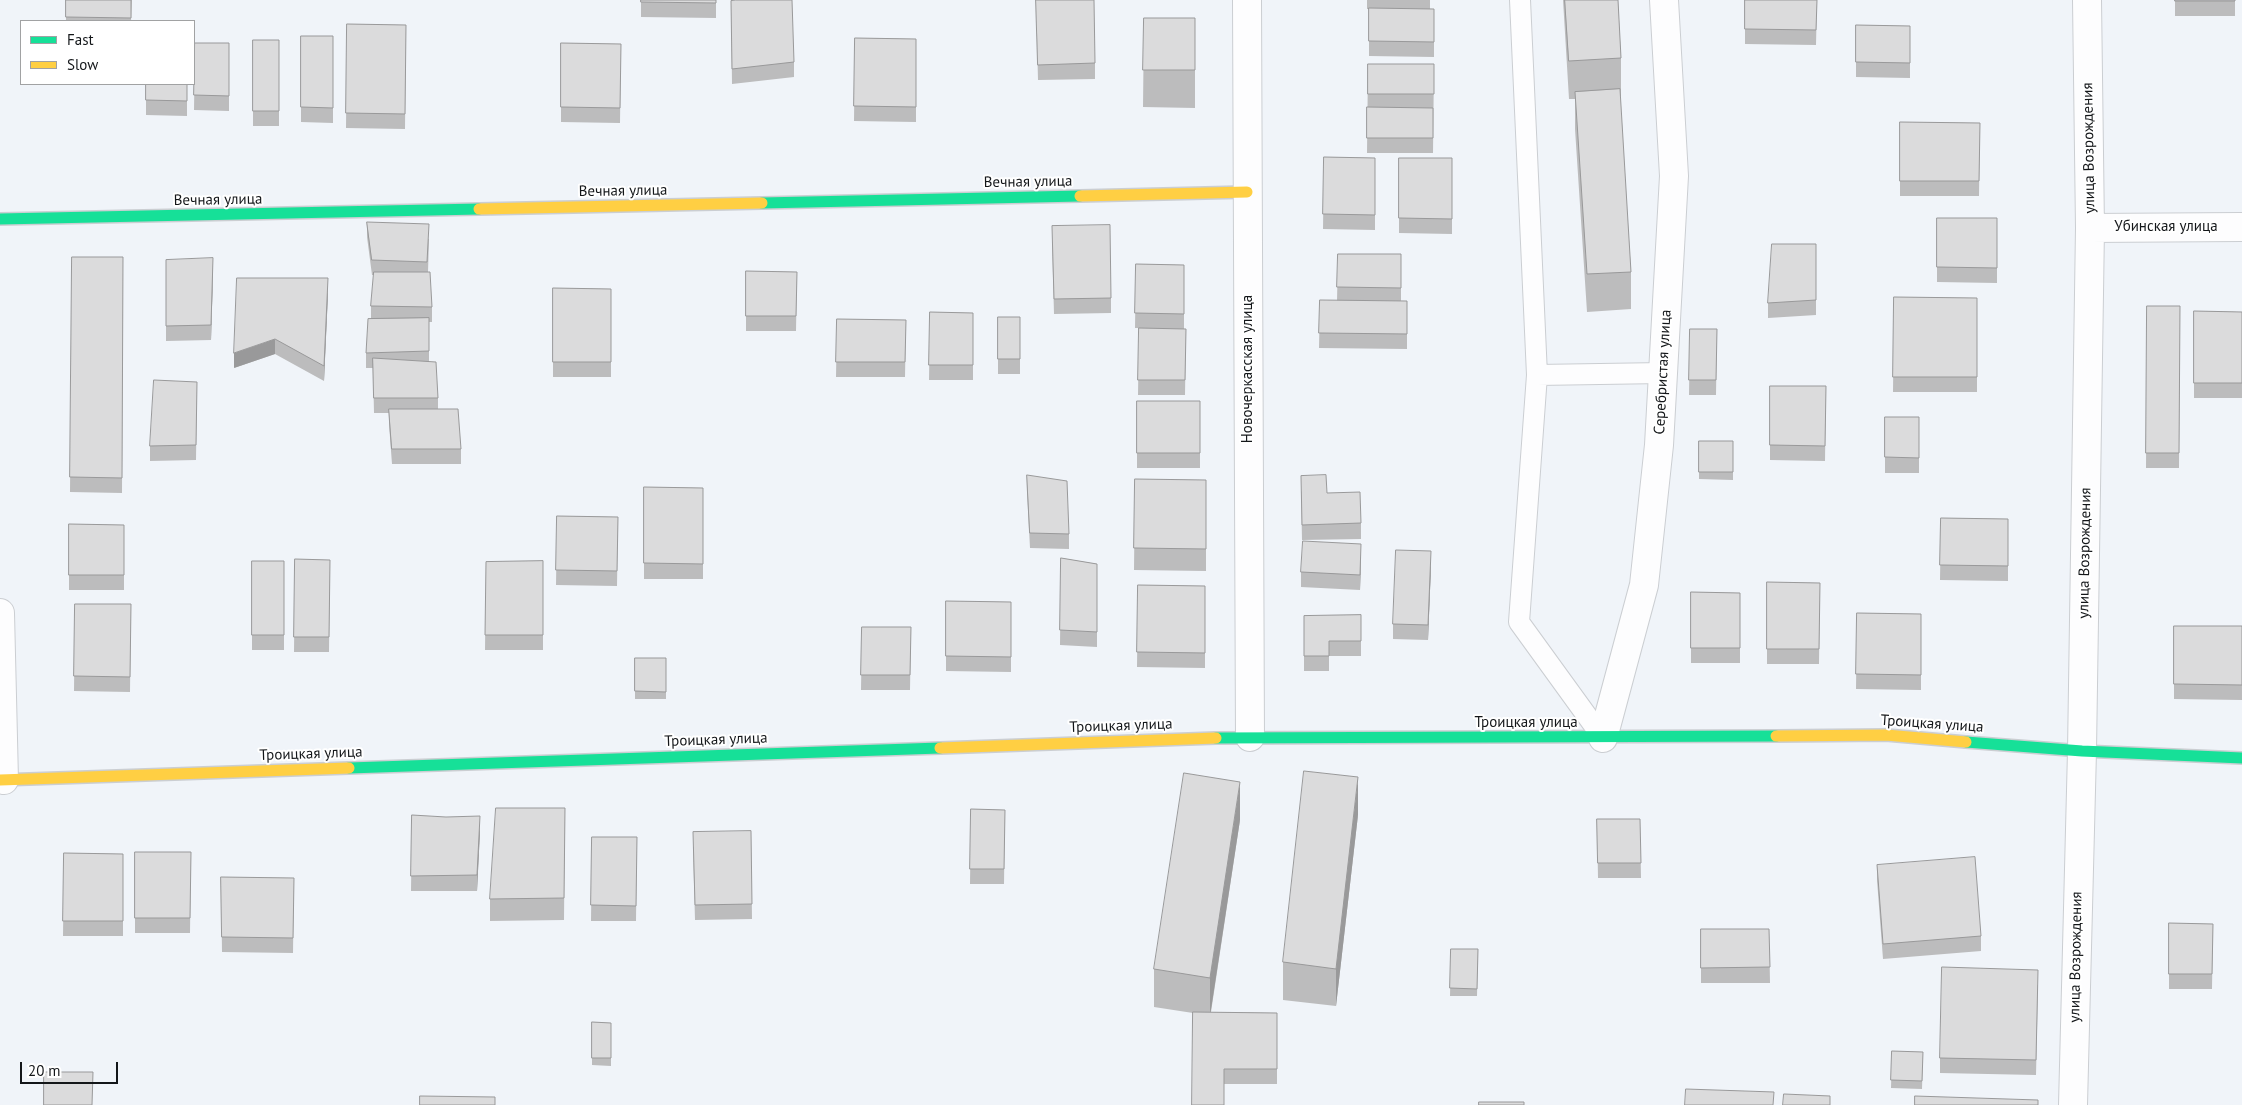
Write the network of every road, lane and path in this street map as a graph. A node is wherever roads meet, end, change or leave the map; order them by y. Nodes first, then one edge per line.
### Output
1 (1246, 0) edge
2 (1520, 0) edge
3 (1664, 0) edge
4 (2087, 0) edge
5 (1247, 192) junction
6 (0, 219) edge
7 (2242, 227) edge
8 (2090, 228) junction
9 (1663, 373) junction
10 (1537, 374) junction
11 (0, 613) edge
12 (1250, 737) junction
13 (1602, 738) junction
14 (2082, 751) junction
15 (2242, 758) edge
16 (2, 780) edge
17 (2073, 1105) edge

1 - 5 street, Новочеркасская улица
2 - 10 lane
3 - 9 street, Серебристая улица
4 - 8 street, улица Возрождения
5 - 6 street, Вечная улица
5 - 12 street, Новочеркасская улица
7 - 8 street, Убинская улица
8 - 14 street, улица Возрождения
9 - 10 lane
9 - 13 street, Серебристая улица
10 - 13 lane
11 - 16 street
12 - 13 street, Троицкая улица
12 - 16 street, Троицкая улица
13 - 14 street, Троицкая улица
14 - 15 street, Троицкая улица
14 - 17 street, улица Возрождения

